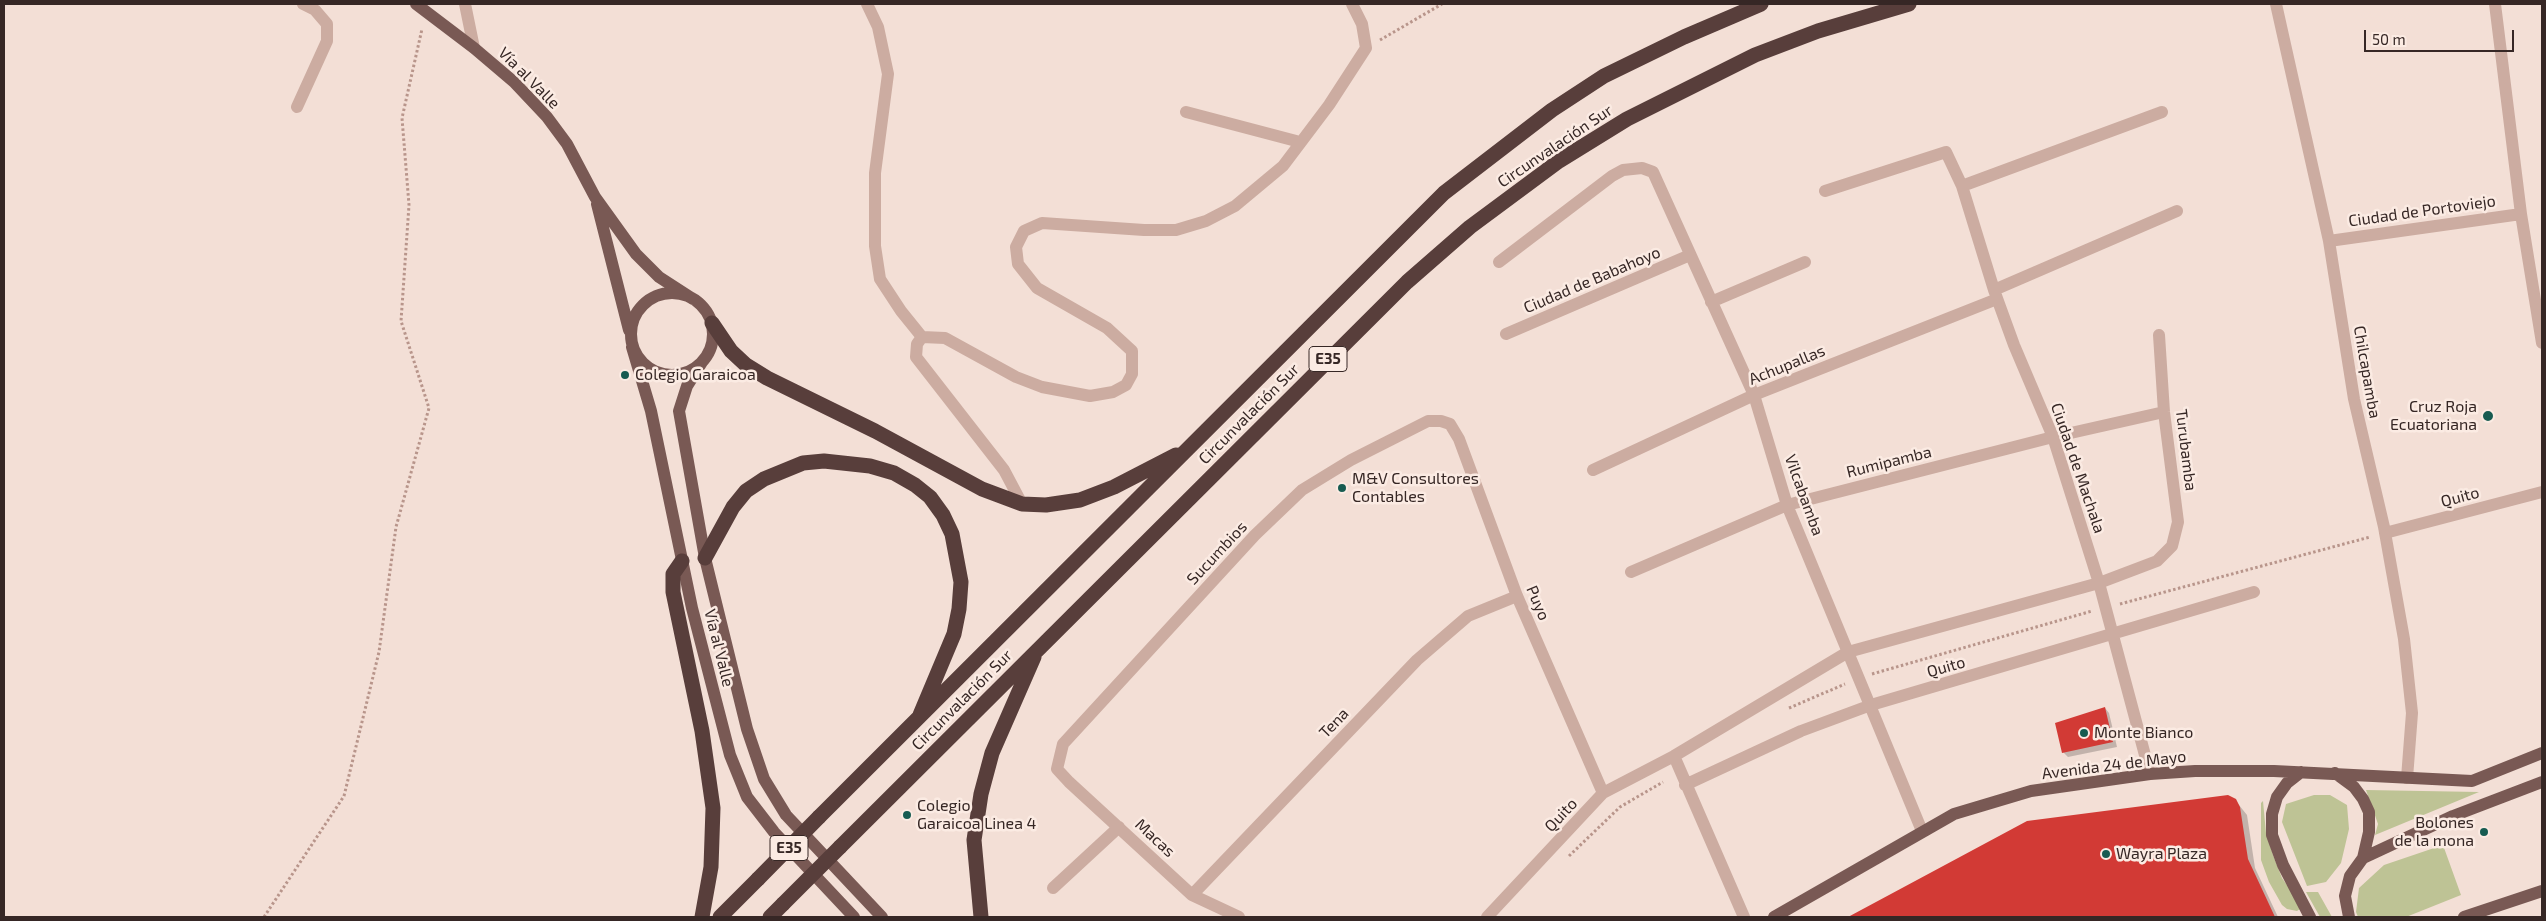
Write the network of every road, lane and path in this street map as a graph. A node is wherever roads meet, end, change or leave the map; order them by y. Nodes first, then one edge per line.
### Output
1 (303, 4) edge
2 (465, 4) edge
3 (867, 4) edge
4 (1352, 4) edge
5 (1442, 4) edge
6 (1761, 4) edge
7 (1908, 4) edge
8 (2276, 4) edge
9 (2495, 4) edge
10 (421, 8) edge
11 (474, 48) junction
12 (1366, 48) junction
13 (297, 107) dead end
14 (1186, 112) dead end
15 (2162, 112) dead end
16 (1300, 142) junction
17 (1962, 186) junction
18 (1824, 190) dead end
19 (595, 197) junction
20 (2177, 211) dead end
21 (2521, 214) junction
22 (2328, 241) junction
23 (1690, 255) junction
24 (1499, 262) dead end
25 (1805, 262) dead end
26 (1996, 295) junction
27 (693, 298) junction
28 (1711, 302) junction
29 (712, 323) junction
30 (1506, 334) dead end
31 (2159, 334) dead end
32 (922, 337) junction
33 (631, 341) junction
34 (2542, 343) edge
35 (702, 362) junction
36 (1754, 395) junction
37 (2164, 412) junction
38 (1450, 424) joint
39 (2053, 437) junction
40 (1188, 449) junction
41 (1593, 470) dead end
42 (2542, 492) edge
43 (1022, 504) junction
44 (1787, 505) junction
45 (2385, 533) junction
46 (704, 558) junction
47 (682, 561) junction
48 (2157, 561) joint
49 (1631, 572) dead end
50 (2099, 583) junction
51 (2254, 592) dead end
52 (1517, 596) junction
53 (2106, 608) junction
54 (2113, 635) junction
55 (1037, 649) junction
56 (1848, 652) junction
57 (1859, 678) junction
58 (1871, 706) junction
59 (1787, 709) dead end
60 (916, 722) junction
61 (2542, 753) edge
62 (1674, 756) junction
63 (1057, 769) joint
64 (1680, 772) junction
65 (2301, 772) junction
66 (2335, 773) junction
67 (2150, 774) junction
68 (2407, 778) junction
69 (2542, 782) edge
70 (1685, 784) junction
71 (1604, 793) junction
72 (1118, 827) junction
73 (1922, 831) junction
74 (2363, 858) junction
75 (1563, 862) dead end
76 (1053, 888) dead end
77 (2542, 891) edge
78 (1192, 895) junction
79 (264, 917) edge
80 (702, 917) edge
81 (720, 917) edge
82 (770, 917) edge
83 (854, 917) edge
84 (882, 917) edge
85 (981, 917) edge
86 (1240, 917) edge
87 (1487, 917) edge
88 (1744, 917) edge
89 (1774, 917) edge
90 (2310, 917) edge
91 (2349, 917) edge
92 (2464, 917) edge

1 - 13 street
2 - 11 street
3 - 32 street
4 - 12 street
5 - 12 path
6 - 40 highway, Circunvalación Sur / E35
7 - 55 highway, Circunvalación Sur / E35
8 - 22 street, Chilcapamba
9 - 21 street
10 - 11 main road, Vía al Valle
10 - 79 path
11 - 19 main road, Vía al Valle
12 - 16 street
14 - 16 street
15 - 17 street
16 - 32 street
17 - 18 street, Ciudad de Machala
17 - 26 street, Ciudad de Machala
19 - 27 main road
19 - 33 main road, Vía al Valle
20 - 26 street, Achupallas
21 - 22 street, Ciudad de Portoviejo
21 - 34 street
22 - 45 street, Chilcapamba
23 - 24 street, Vilcabamba
23 - 28 street, Vilcabamba
23 - 30 street, Ciudad de Babahoyo
25 - 28 street
26 - 36 street, Achupallas
26 - 39 street, Ciudad de Machala
27 - 29 main road
27 - 33 main road
28 - 36 street, Vilcabamba
29 - 35 main road
29 - 43 highway
31 - 37 street, Turubamba
32 - 43 street
33 - 35 main road
33 - 47 main road, Vía al Valle
35 - 46 main road, Vía al Valle
36 - 41 street, Achupallas
36 - 44 street, Vilcabamba
37 - 39 street, Rumipamba
37 - 48 street, Turubamba
38 - 52 street, Puyo
38 - 63 street, Sucumbios
39 - 44 street, Rumipamba
39 - 50 street, Ciudad de Machala
40 - 43 highway
40 - 60 highway, Circunvalación Sur / E35
42 - 45 street, Quito
44 - 49 street, Rumipamba
44 - 56 street, Vilcabamba
45 - 53 path
45 - 68 street, Chilcapamba
46 - 60 highway
46 - 84 main road, Vía al Valle
47 - 80 highway
47 - 83 main road, Vía al Valle
48 - 50 street, Quito
50 - 53 street, Ciudad de Machala
50 - 56 street, Quito
51 - 54 street, Quito
52 - 71 street, Puyo
52 - 78 street, Tena
53 - 54 street, Ciudad de Machala
53 - 57 path
54 - 58 street, Quito
54 - 67 street, Ciudad de Machala
55 - 82 highway, Circunvalación Sur / E35, bridge
55 - 85 highway
56 - 57 street, Vilcabamba
56 - 62 street, Quito
57 - 58 street, Vilcabamba
57 - 59 path
58 - 70 street, Quito
58 - 73 street, Vilcabamba
60 - 81 highway, Circunvalación Sur / E35, bridge
61 - 68 main road, Avenida 24 de Mayo
62 - 64 street
62 - 71 street, Quito
63 - 72 street, Macas
64 - 70 street
64 - 75 path
65 - 66 main road, Avenida 24 de Mayo
65 - 67 main road, Avenida 24 de Mayo
65 - 90 main road
66 - 68 main road, Avenida 24 de Mayo
66 - 74 main road
67 - 73 main road, Avenida 24 de Mayo
69 - 74 main road
70 - 88 street
71 - 87 street, Quito
72 - 76 street
72 - 78 street, Macas
73 - 89 main road, Avenida 24 de Mayo
74 - 91 main road
77 - 92 main road
78 - 86 street, Macas

